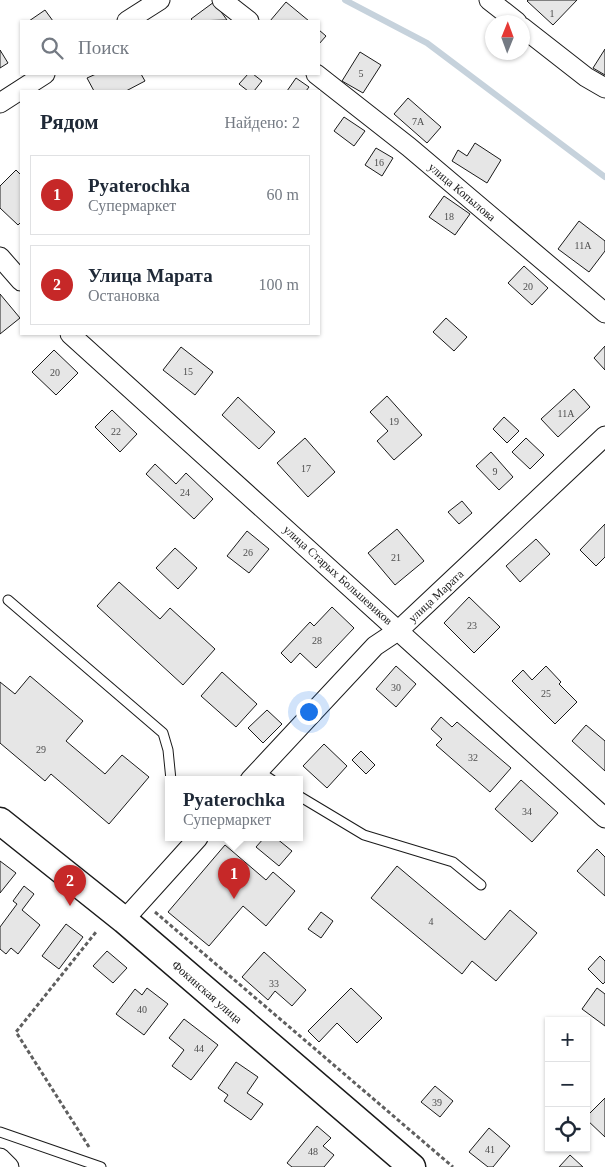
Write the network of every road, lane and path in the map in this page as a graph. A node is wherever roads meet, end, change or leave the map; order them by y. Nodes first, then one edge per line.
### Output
1 (160, 0) edge
2 (222, 0) edge
3 (489, 0) edge
4 (508, 15) edge
5 (129, 20) edge
6 (248, 20) edge
7 (530, 33) edge
8 (43, 75) edge
9 (317, 75) edge
10 (605, 88) edge
11 (20, 90) edge
12 (20, 90) edge
13 (0, 103) edge
14 (0, 258) edge
15 (20, 280) edge
16 (605, 313) edge
17 (71, 335) edge
18 (605, 436) edge
19 (8, 600) dead end
20 (399, 630) junction
21 (171, 776) edge
22 (261, 776) edge
23 (303, 798) edge
24 (605, 818) edge
25 (0, 820) edge
26 (193, 841) edge
27 (481, 885) dead end
28 (142, 900) junction
29 (124, 920) junction
30 (96, 932) dead end
31 (0, 1132) edge
32 (0, 1158) edge
33 (9, 1167) edge
34 (101, 1167) edge
35 (412, 1167) edge
36 (453, 1167) edge

1 - 5 street
2 - 6 street
3 - 4 street
7 - 10 street
8 - 12 street
9 - 16 street, улица Копылова
11 - 13 street
14 - 15 street
17 - 20 street, улица Старых Большевиков
18 - 20 street, улица Марата
19 - 21 lane
20 - 22 street, улица Марата
20 - 24 street, улица Старых Большевиков
23 - 27 lane
25 - 29 main road, Фокинская улица
26 - 28 street
28 - 29 street
28 - 36 path
29 - 35 main road, Фокинская улица
30 - 34 path
31 - 34 lane
32 - 33 street

